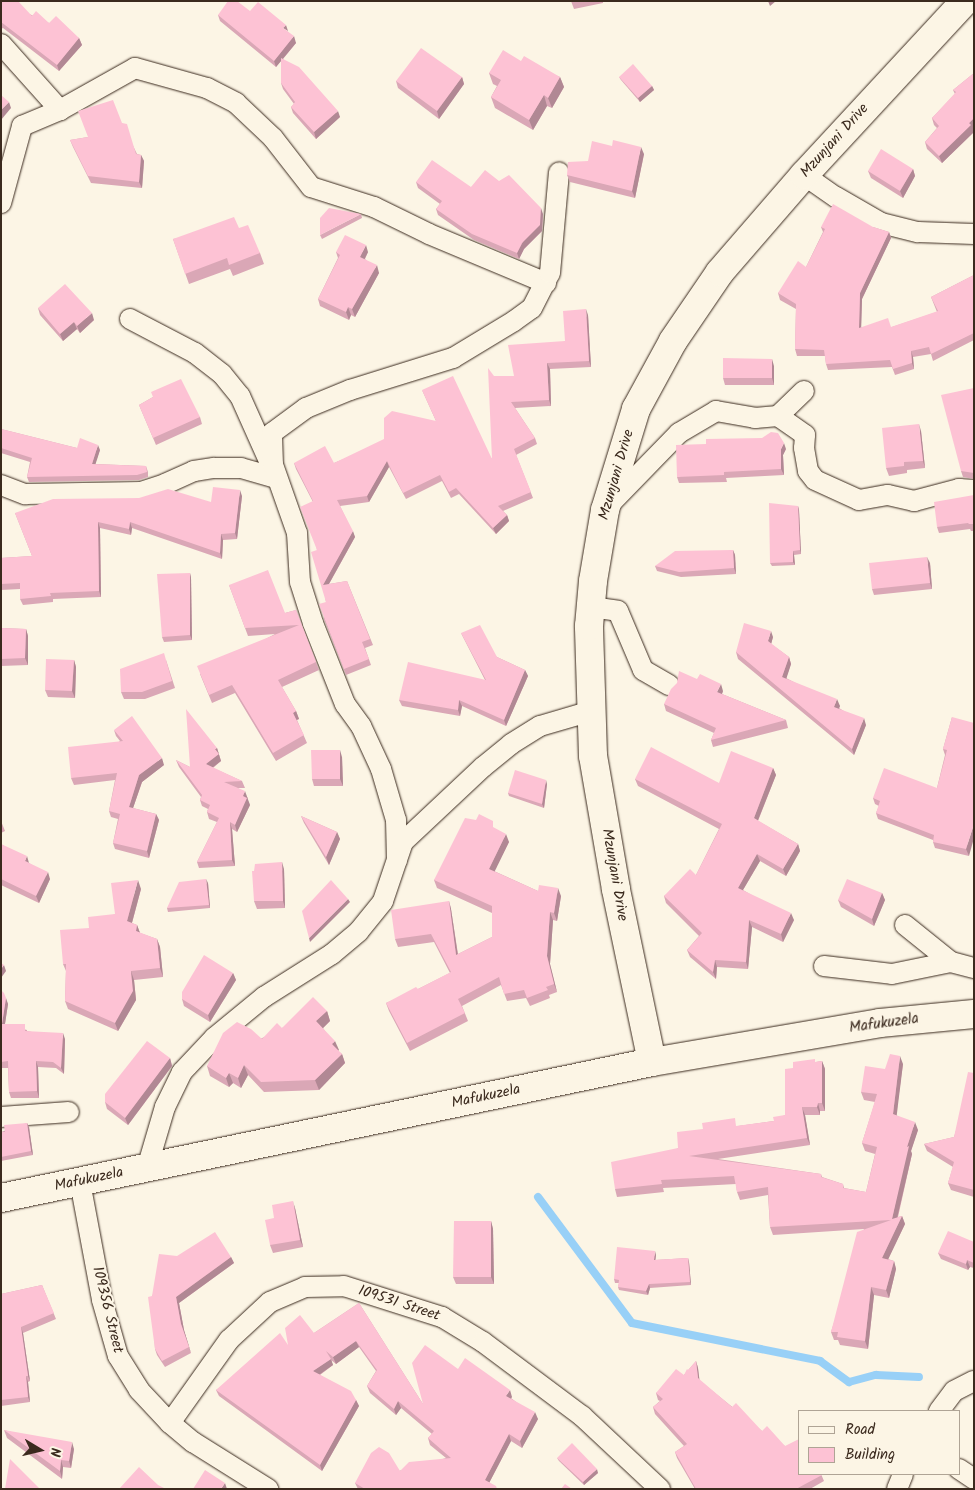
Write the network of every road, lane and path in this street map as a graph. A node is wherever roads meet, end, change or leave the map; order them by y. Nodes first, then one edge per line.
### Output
1 (965, 1) edge
2 (1, 44) edge
3 (60, 110) junction
4 (559, 172) dead end
5 (804, 175) junction
6 (1, 203) edge
7 (974, 234) edge
8 (546, 283) junction
9 (130, 320) dead end
10 (804, 391) dead end
11 (778, 416) junction
12 (276, 478) junction
13 (1, 485) edge
14 (974, 490) edge
15 (605, 510) junction
16 (591, 607) junction
17 (669, 685) dead end
18 (591, 711) junction
19 (397, 860) junction
20 (905, 925) dead end
21 (951, 962) junction
22 (824, 966) dead end
23 (974, 968) edge
24 (974, 1014) edge
25 (652, 1062) junction
26 (68, 1112) dead end
27 (1, 1116) edge
28 (146, 1168) junction
29 (80, 1182) junction
30 (1, 1198) edge
31 (974, 1381) edge
32 (939, 1410) edge
33 (170, 1423) junction
34 (960, 1470) edge
35 (903, 1475) edge
36 (974, 1478) edge
37 (268, 1489) edge
38 (660, 1489) edge
39 (897, 1489) edge

1 - 5 main road, Mzunjani Drive
2 - 3 street
3 - 6 street
3 - 8 street
4 - 8 street
5 - 7 street
5 - 15 main road, Mzunjani Drive
8 - 12 street
9 - 12 street
10 - 11 street
11 - 14 street
11 - 15 street
12 - 13 street
12 - 19 street
15 - 16 main road, Mzunjani Drive
16 - 17 street
16 - 18 main road, Mzunjani Drive
18 - 19 street
18 - 25 main road, Mzunjani Drive
19 - 28 street
20 - 21 street
21 - 22 street
21 - 23 street
24 - 25 main road, Mafukuzela
25 - 28 main road, Mafukuzela
26 - 27 street
28 - 29 main road, Mafukuzela
29 - 30 main road, Mafukuzela
29 - 33 street, 109356 Street
31 - 32 street
33 - 37 street, 109356 Street
33 - 38 street, 109531 Street
34 - 36 street
35 - 39 street

